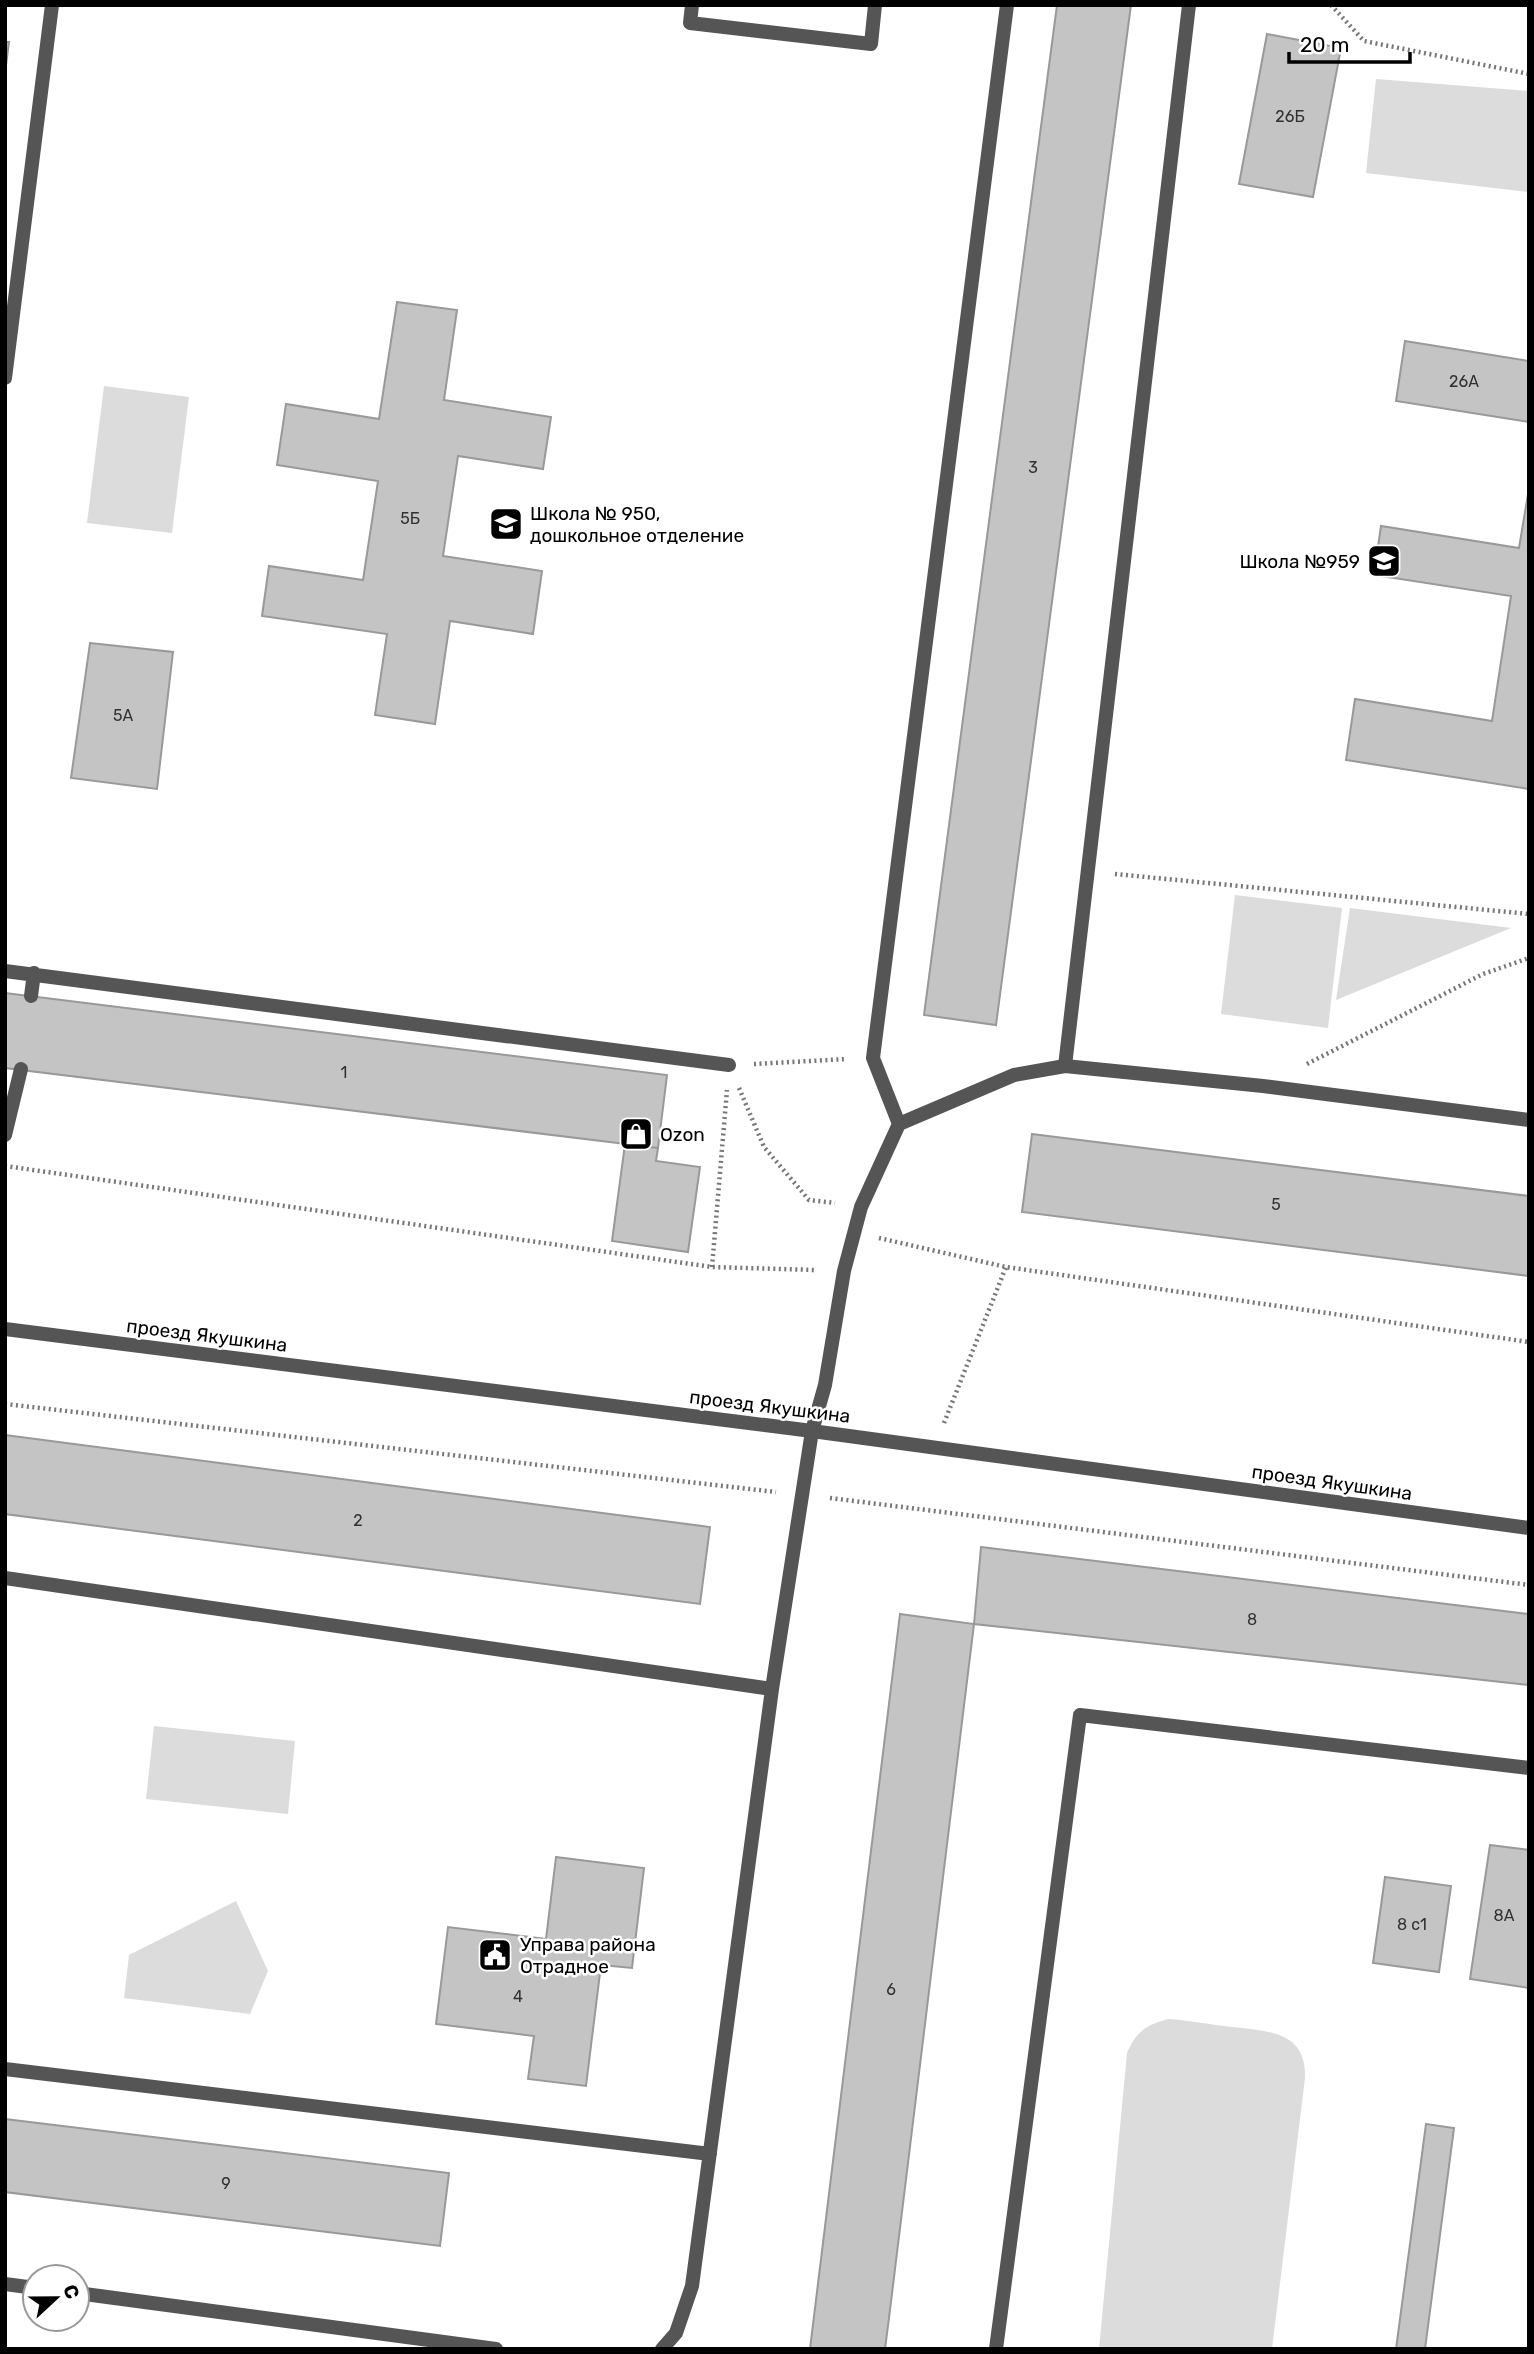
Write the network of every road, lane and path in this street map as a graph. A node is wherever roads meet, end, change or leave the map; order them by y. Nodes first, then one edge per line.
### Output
1 (52, 5) edge
2 (692, 5) edge
3 (875, 5) edge
4 (1007, 5) edge
5 (1189, 5) edge
6 (1331, 5) edge
7 (1529, 74) edge
8 (5, 378) edge
9 (1087, 871) junction
10 (1529, 914) edge
11 (1529, 958) edge
12 (5, 971) edge
13 (34, 973) junction
14 (32, 996) dead end
15 (873, 1058) junction
16 (729, 1065) junction
17 (1065, 1066) junction
18 (21, 1069) dead end
19 (1263, 1086) junction
20 (1529, 1120) edge
21 (899, 1124) junction
22 (5, 1135) edge
23 (5, 1166) edge
24 (861, 1207) junction
25 (855, 1232) junction
26 (712, 1267) junction
27 (1006, 1267) junction
28 (844, 1271) junction
29 (5, 1329) edge
30 (1529, 1342) edge
31 (5, 1404) edge
32 (812, 1431) junction
33 (934, 1447) junction
34 (802, 1495) junction
35 (1529, 1528) edge
36 (5, 1578) edge
37 (1529, 1585) edge
38 (772, 1689) junction
39 (1529, 1768) edge
40 (5, 2068) edge
41 (710, 2154) junction
42 (91, 2295) edge
43 (496, 2349) edge
44 (662, 2349) edge
45 (996, 2349) edge

1 - 8 street
2 - 3 street
4 - 15 street
5 - 9 street
6 - 7 path
9 - 10 path
9 - 17 street
11 - 19 path
12 - 13 street
13 - 14 street
13 - 16 street
15 - 16 path
15 - 21 street
16 - 24 path
16 - 26 path
17 - 19 street
17 - 21 street
18 - 22 street
19 - 20 street
21 - 24 street
23 - 26 path
24 - 25 street
25 - 27 path
25 - 28 street
26 - 28 path
27 - 30 path
27 - 33 path
28 - 32 street
29 - 32 street, проезд Якушкина
31 - 34 path
32 - 33 street, проезд Якушкина
32 - 34 street
33 - 35 street, проезд Якушкина
34 - 37 path
34 - 38 street
36 - 38 street
38 - 41 street
39 - 45 street
40 - 41 street
41 - 44 street
42 - 43 street

